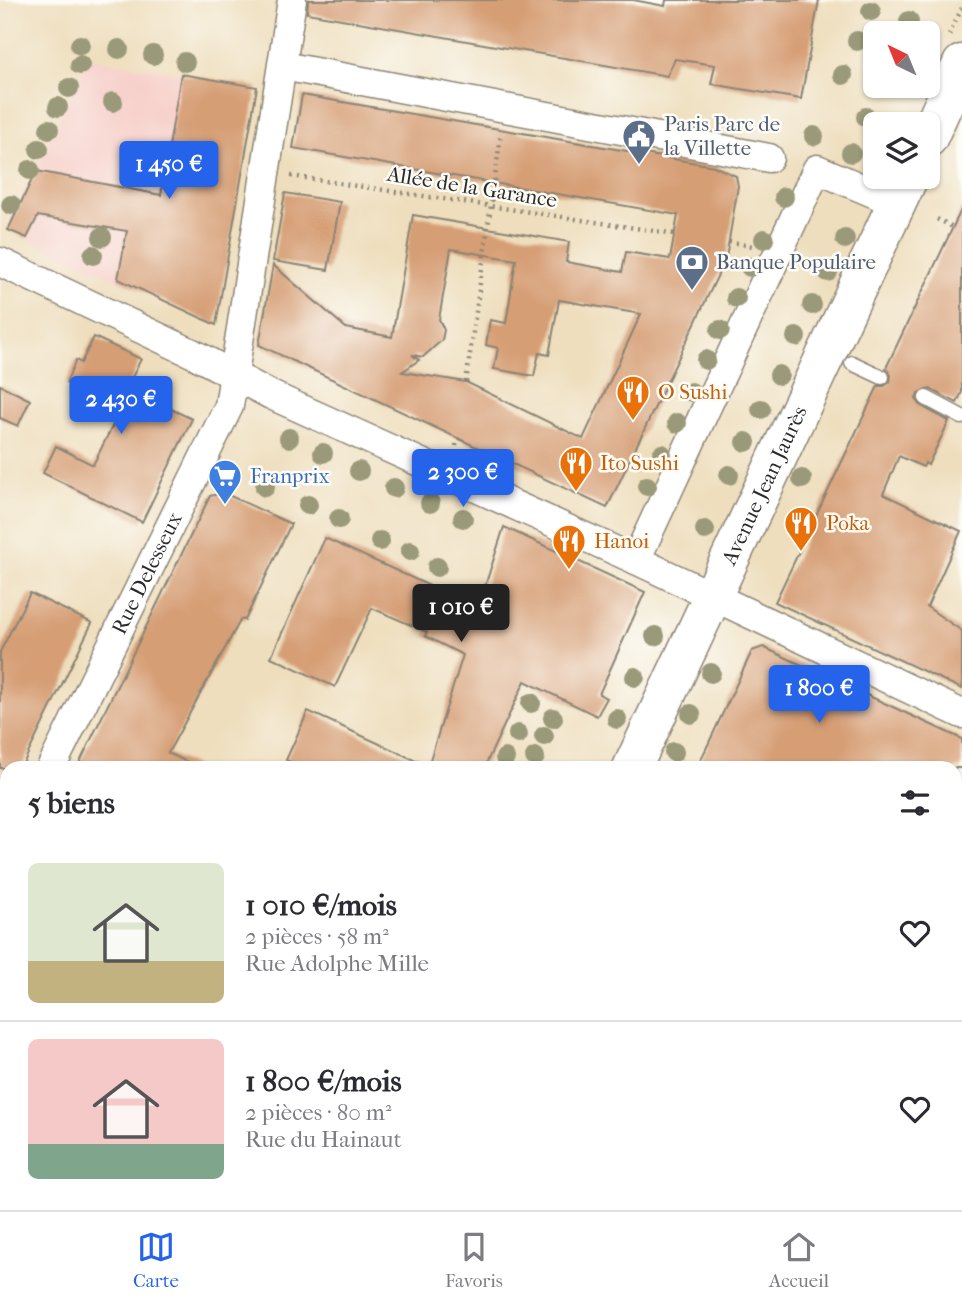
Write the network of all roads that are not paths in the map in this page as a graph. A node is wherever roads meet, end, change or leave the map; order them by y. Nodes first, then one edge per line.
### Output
1 (286, 4) edge
2 (962, 64) edge
3 (283, 66) junction
4 (940, 112) edge
5 (769, 159) dead end
6 (903, 190) edge
7 (0, 262) edge
8 (852, 363) dead end
9 (236, 377) junction
10 (882, 377) dead end
11 (926, 398) dead end
12 (962, 416) edge
13 (636, 560) junction
14 (713, 599) junction
15 (962, 714) edge
16 (54, 761) edge
17 (635, 761) edge

1 - 3 street, Rue Delesseux
2 - 4 main road
3 - 5 street
3 - 9 street, Rue Delesseux
6 - 13 street, Avenue Jean Jaurès
6 - 14 main road, Avenue Jean Jaurès
7 - 9 street
8 - 10 lane
9 - 13 street
9 - 16 street, Rue Delesseux
11 - 12 lane
13 - 14 street
14 - 15 street
14 - 17 main road, Avenue Jean Jaurès

